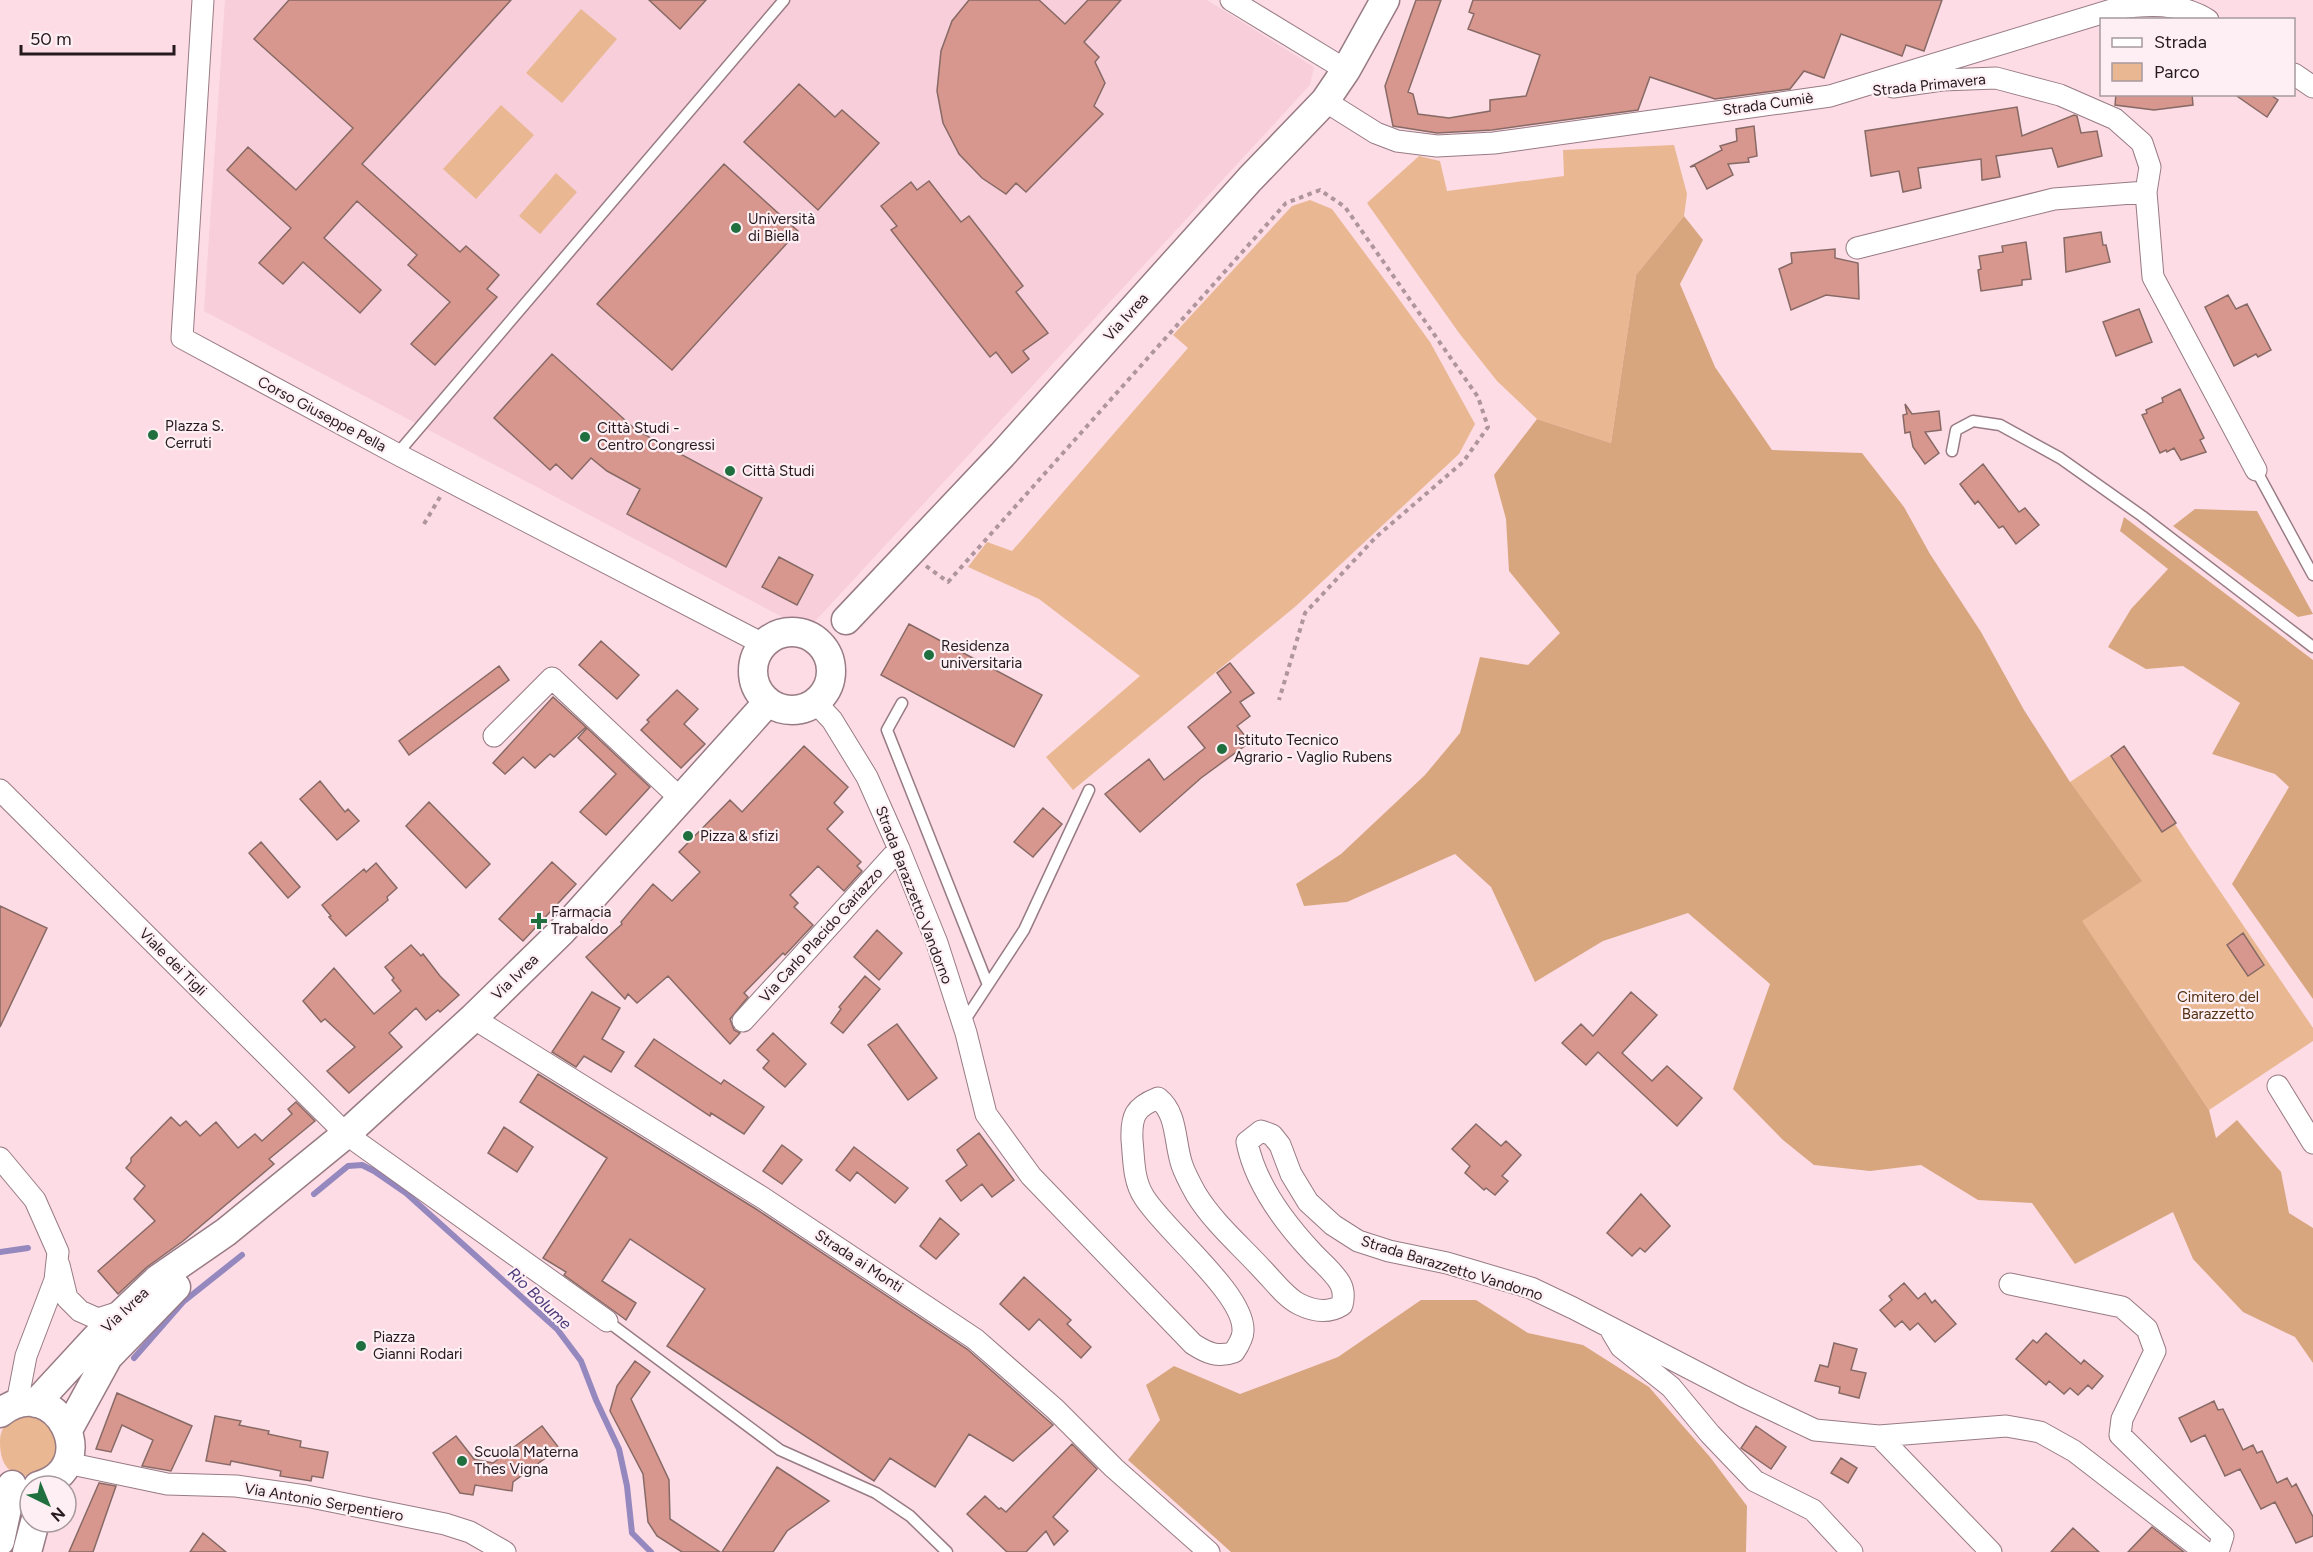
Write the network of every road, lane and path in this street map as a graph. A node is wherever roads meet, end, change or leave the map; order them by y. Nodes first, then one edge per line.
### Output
1 (203, 0) edge
2 (784, 0) edge
3 (1231, 0) edge
4 (1385, 0) edge
5 (2203, 18) edge
6 (1346, 70) junction
7 (2295, 75) edge
8 (2313, 87) edge
9 (1830, 96) junction
10 (1325, 101) junction
11 (2146, 192) junction
12 (1857, 248) dead end
13 (1952, 451) dead end
14 (397, 454) junction
15 (2256, 470) joint
16 (449, 481) junction
17 (424, 524) dead end
18 (909, 553) junction
19 (2313, 575) edge
20 (836, 631) junction
21 (763, 644) junction
22 (2313, 647) edge
23 (1279, 700) dead end
24 (768, 702) junction
25 (815, 702) junction
26 (902, 703) dead end
27 (494, 736) dead end
28 (0, 790) edge
29 (1089, 790) dead end
30 (682, 800) junction
31 (898, 849) junction
32 (988, 985) junction
33 (474, 1018) junction
34 (743, 1021) dead end
35 (963, 1023) junction
36 (2278, 1086) dead end
37 (346, 1134) junction
38 (2313, 1143) edge
39 (0, 1158) edge
40 (226, 1232) junction
41 (57, 1259) junction
42 (2010, 1284) dead end
43 (124, 1311) junction
44 (607, 1321) joint
45 (1609, 1326) junction
46 (18, 1406) edge
47 (68, 1430) junction
48 (1879, 1436) junction
49 (66, 1463) junction
50 (56, 1474) edge
51 (18, 1504) edge
52 (470, 1532) junction
53 (32, 1534) edge
54 (0, 1541) edge
55 (27, 1552) edge
56 (492, 1552) edge
57 (505, 1552) edge
58 (947, 1552) edge
59 (1209, 1552) edge
60 (1852, 1552) edge
61 (1991, 1552) edge
62 (2205, 1552) edge
63 (2218, 1552) edge

1 - 14 street, Corso Giuseppe Pella
2 - 14 lane
3 - 6 street
4 - 6 main road, Via Ivrea
5 - 9 street, Strada Cumiè
6 - 10 main road, Via Ivrea
7 - 8 street
9 - 10 street, Strada Cumiè
9 - 11 street, Strada Primavera
10 - 18 main road, Via Ivrea
11 - 12 street
11 - 15 street, Strada Primavera
13 - 22 lane
14 - 16 street, Corso Giuseppe Pella
15 - 19 lane
16 - 17 path
16 - 21 street, Corso Giuseppe Pella
18 - 20 main road, Via Ivrea
18 - 23 path
20 - 21 main road
20 - 25 main road
21 - 24 main road
24 - 25 main road
24 - 30 main road, Via Ivrea
25 - 31 street, Strada Barazzetto Vandorno
26 - 32 lane
27 - 30 street
28 - 37 street, Viale dei Tigli
29 - 32 lane
30 - 33 main road, Via Ivrea
31 - 34 street, Via Carlo Placido Gariazzo
31 - 35 street, Strada Barazzetto Vandorno
32 - 35 lane
33 - 37 main road, Via Ivrea
33 - 59 street, Strada ai Monti
35 - 45 street, Strada Barazzetto Vandorno
36 - 38 street
37 - 40 main road, Via Ivrea
37 - 44 street
39 - 41 street
40 - 43 main road, Via Ivrea
40 - 47 main road, Via Ivrea
41 - 43 street
41 - 46 street
42 - 63 street
43 - 46 main road, Via Ivrea
44 - 58 lane
45 - 48 street, Strada Barazzetto Vandorno
45 - 60 street
46 - 47 main road
47 - 49 main road
48 - 61 street
48 - 62 street, Strada Barazzetto Vandorno
49 - 50 main road
49 - 52 street, Via Antonio Serpentiero
51 - 54 main road
52 - 56 street
52 - 57 street, Via Antonio Serpentiero
53 - 55 main road

